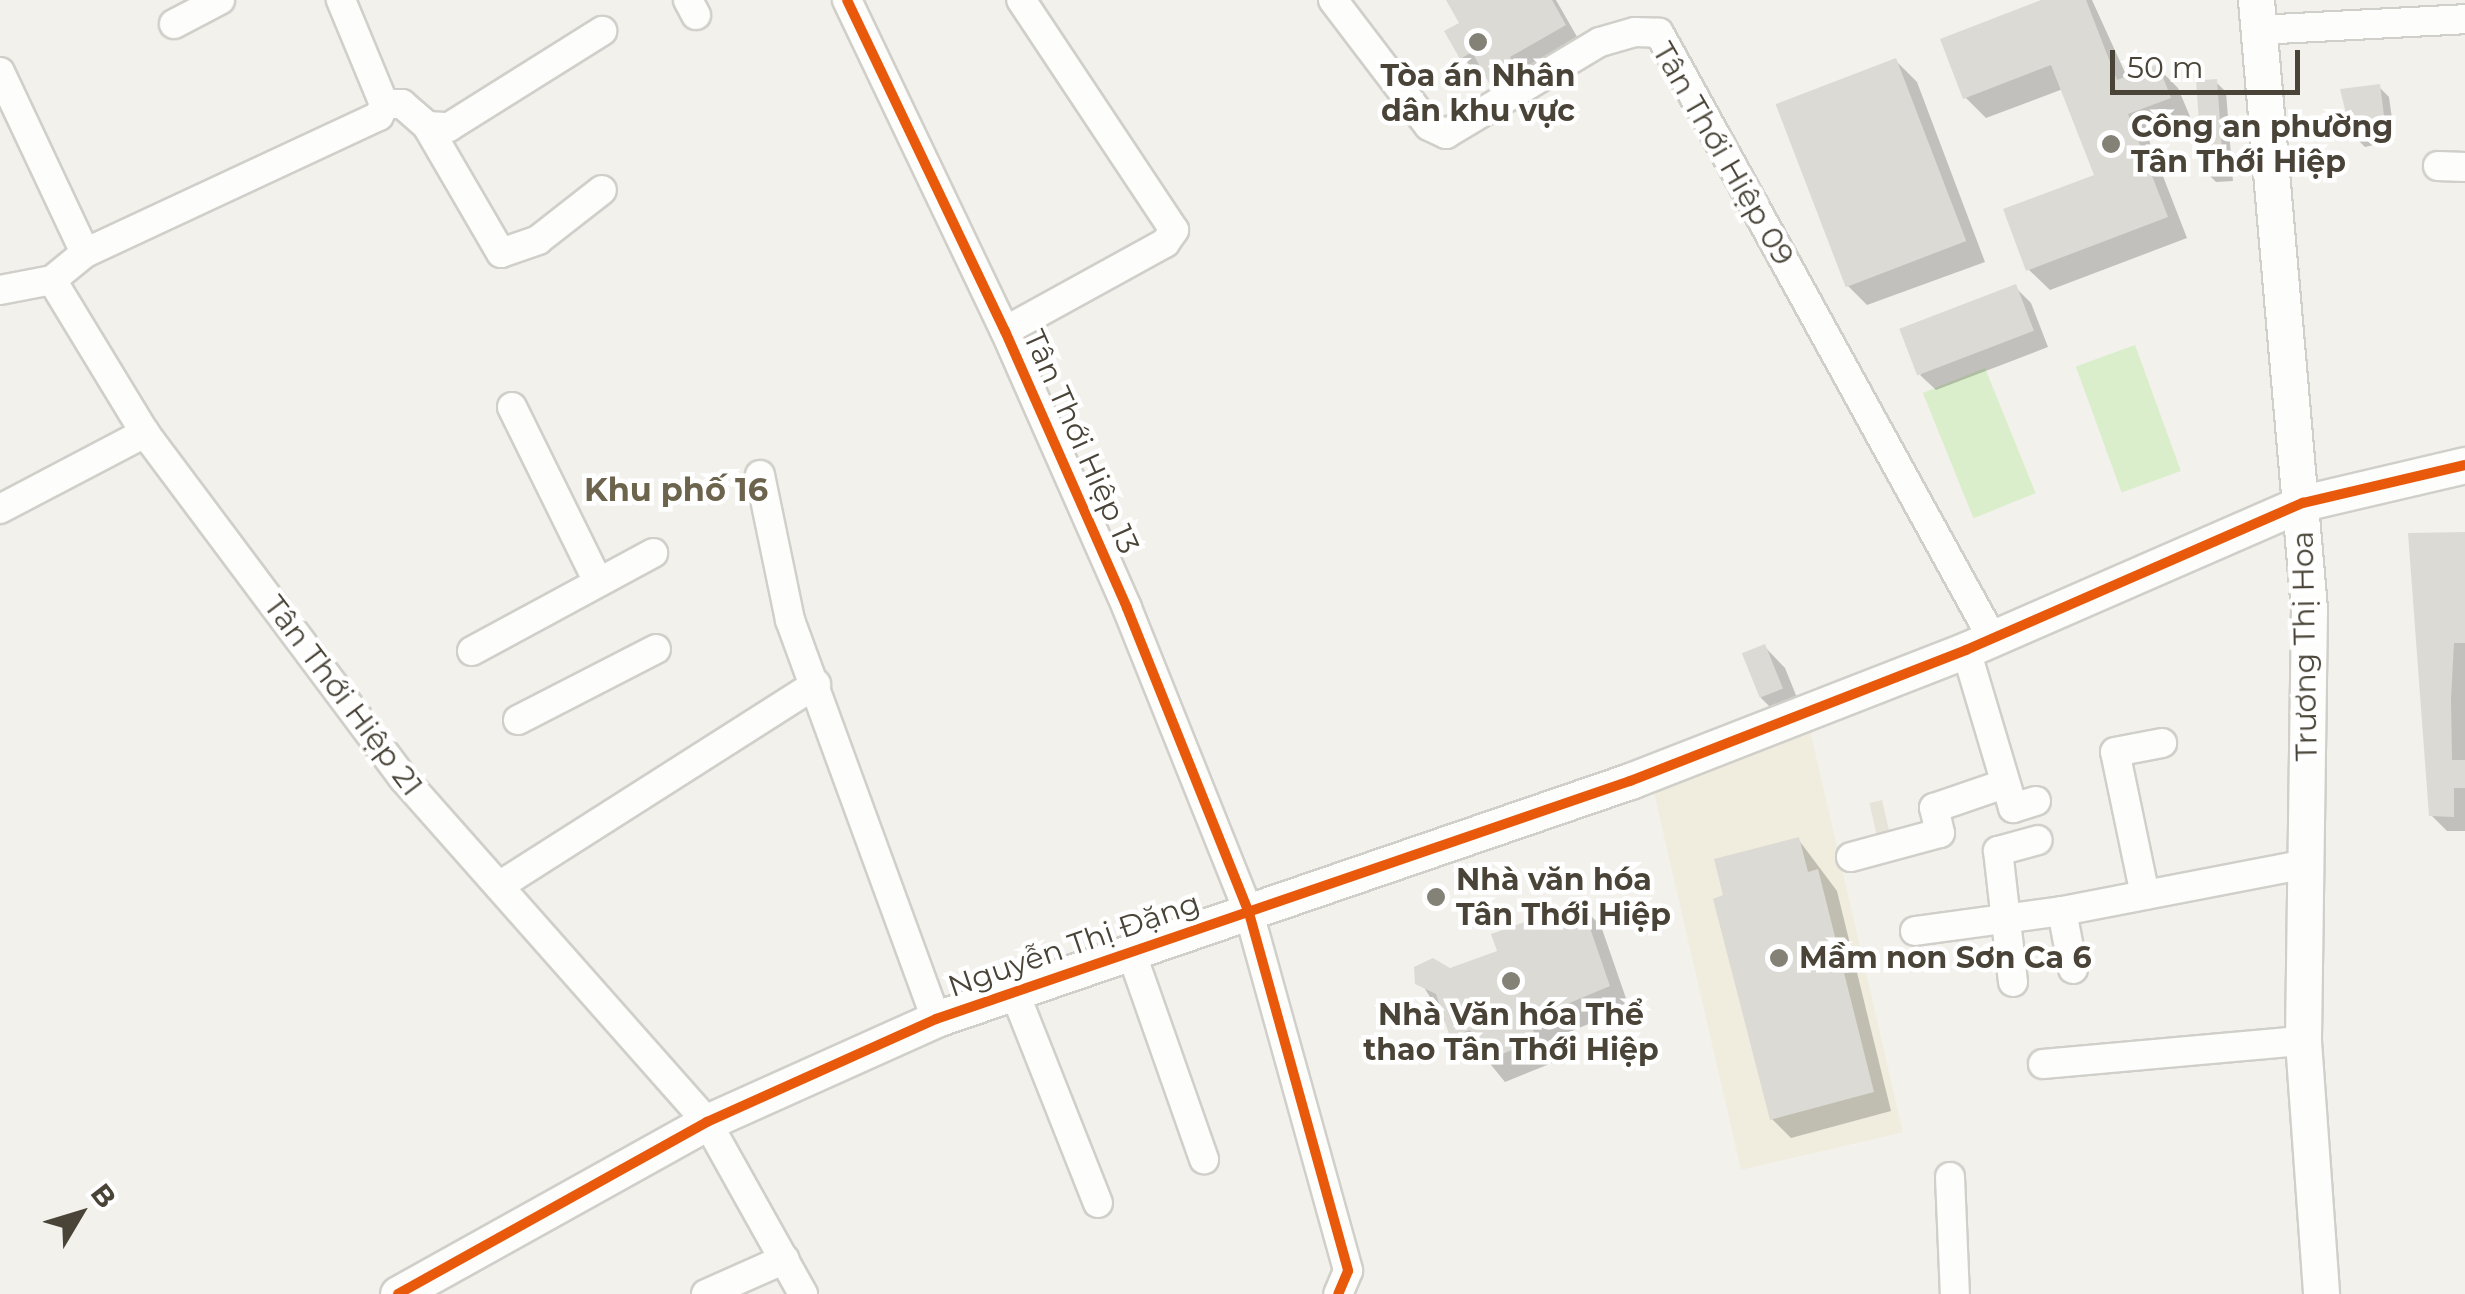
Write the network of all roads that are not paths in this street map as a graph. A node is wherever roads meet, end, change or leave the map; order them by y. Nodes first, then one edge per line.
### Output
1 (220, 0) edge
2 (341, 0) edge
3 (847, 0) edge
4 (1020, 0) edge
5 (1333, 0) edge
6 (2257, 15) edge
7 (2465, 19) edge
8 (174, 24) dead end
9 (602, 31) dead end
10 (0, 72) edge
11 (384, 104) junction
12 (427, 126) junction
13 (602, 190) dead end
14 (85, 253) junction
15 (52, 280) junction
16 (0, 290) edge
17 (1005, 330) junction
18 (512, 407) dead end
19 (145, 433) junction
20 (2465, 466) edge
21 (760, 474) dead end
22 (2303, 504) junction
23 (0, 509) edge
24 (653, 553) dead end
25 (598, 582) junction
26 (1979, 643) junction
27 (656, 649) dead end
28 (472, 651) dead end
29 (816, 684) junction
30 (518, 720) dead end
31 (2162, 743) dead end
32 (2004, 784) junction
33 (2036, 801) dead end
34 (2038, 840) dead end
35 (1851, 857) dead end
36 (2302, 866) junction
37 (499, 886) junction
38 (2145, 895) junction
39 (2062, 911) junction
40 (1249, 913) junction
41 (2006, 918) junction
42 (1916, 931) dead end
43 (1130, 950) junction
44 (2074, 969) dead end
45 (2013, 982) dead end
46 (1014, 992) junction
47 (936, 1019) junction
48 (2304, 1041) junction
49 (2044, 1064) dead end
50 (707, 1122) junction
51 (1204, 1158) dead end
52 (1950, 1177) dead end
53 (1098, 1203) dead end
54 (784, 1258) junction
55 (398, 1294) edge
56 (706, 1294) edge
57 (803, 1294) edge
58 (1339, 1294) edge
59 (1956, 1294) edge
60 (2320, 1294) edge

1 - 8 street
2 - 11 street
3 - 17 street, Tân Thới Hiệp 13
4 - 17 street
5 - 26 street, Tân Thới Hiệp 09
6 - 7 street
6 - 22 street, Trương Thị Hoa
9 - 12 street
10 - 14 street
11 - 12 street
11 - 14 street
12 - 13 street
14 - 15 street
15 - 16 street
15 - 19 street, Tân Thới Hiệp 21
17 - 40 street, Tân Thới Hiệp 13
18 - 25 street
19 - 23 street
19 - 37 street, Tân Thới Hiệp 21
20 - 22 street, Nguyễn Thị Đặng
21 - 29 street
22 - 26 street, Nguyễn Thị Đặng
22 - 36 street, Trương Thị Hoa
24 - 25 street
25 - 28 street
26 - 32 street
26 - 40 street, Nguyễn Thị Đặng
27 - 30 street
29 - 37 street
29 - 47 street
31 - 38 street
32 - 33 street
32 - 35 street
34 - 41 street
36 - 38 street
36 - 48 street, Trương Thị Hoa
37 - 50 street, Tân Thới Hiệp 21
38 - 39 street
39 - 41 street
39 - 44 street
40 - 43 street, Nguyễn Thị Đặng
40 - 58 street, Tân Thới Hiệp 13
41 - 42 street
41 - 45 street
43 - 46 street, Nguyễn Thị Đặng
43 - 51 street
46 - 47 street, Nguyễn Thị Đặng
46 - 53 street
47 - 50 street, Nguyễn Thị Đặng
48 - 49 street
48 - 60 street, Trương Thị Hoa
50 - 54 street, Tân Thới Hiệp 21
50 - 55 street, Nguyễn Thị Đặng
52 - 59 street
54 - 56 street
54 - 57 street, Tân Thới Hiệp 21

